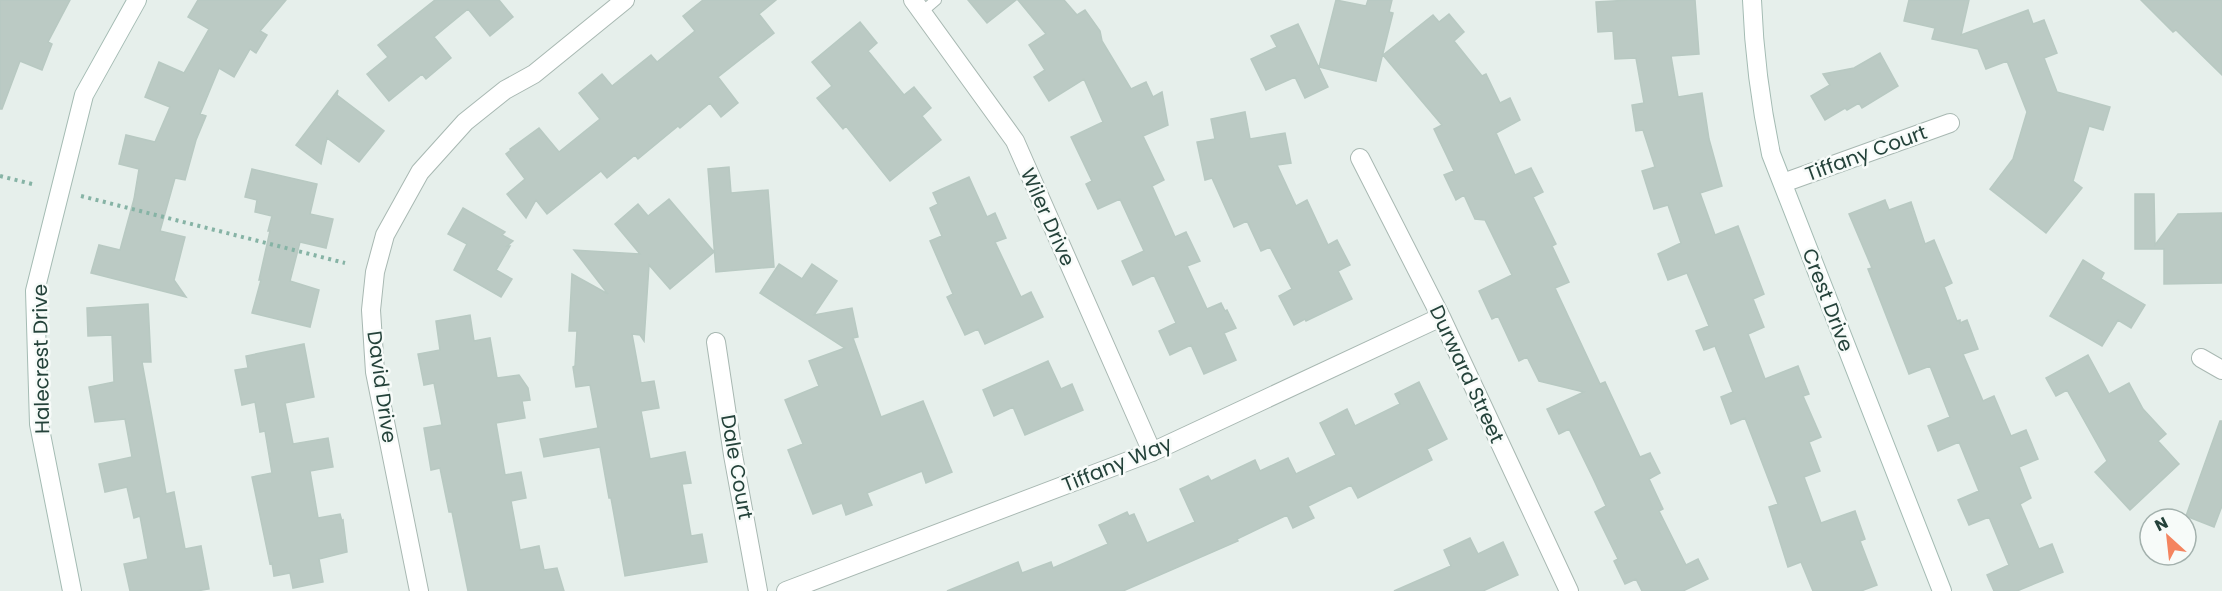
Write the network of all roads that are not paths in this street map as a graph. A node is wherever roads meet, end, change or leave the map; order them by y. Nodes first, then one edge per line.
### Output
1 (137, 0) edge
2 (625, 0) edge
3 (1752, 0) edge
4 (924, 4) edge
5 (1950, 123) dead end
6 (1360, 158) dead end
7 (1783, 183) junction
8 (1441, 317) junction
9 (716, 342) dead end
10 (2201, 358) dead end
11 (2222, 370) edge
12 (1152, 452) junction
13 (72, 591) edge
14 (419, 591) edge
15 (758, 591) edge
16 (786, 591) edge
17 (1569, 591) edge
18 (1942, 591) edge

1 - 13 street, Halecrest Drive
2 - 14 street, David Drive
3 - 7 street, Crest Drive
4 - 12 street, Wiler Drive
5 - 7 street, Tiffany Court
6 - 8 street, Durward Street
7 - 18 street, Crest Drive
8 - 12 street, Tiffany Way
8 - 17 street, Durward Street
9 - 15 street, Dale Court
10 - 11 street
12 - 16 street, Tiffany Way

